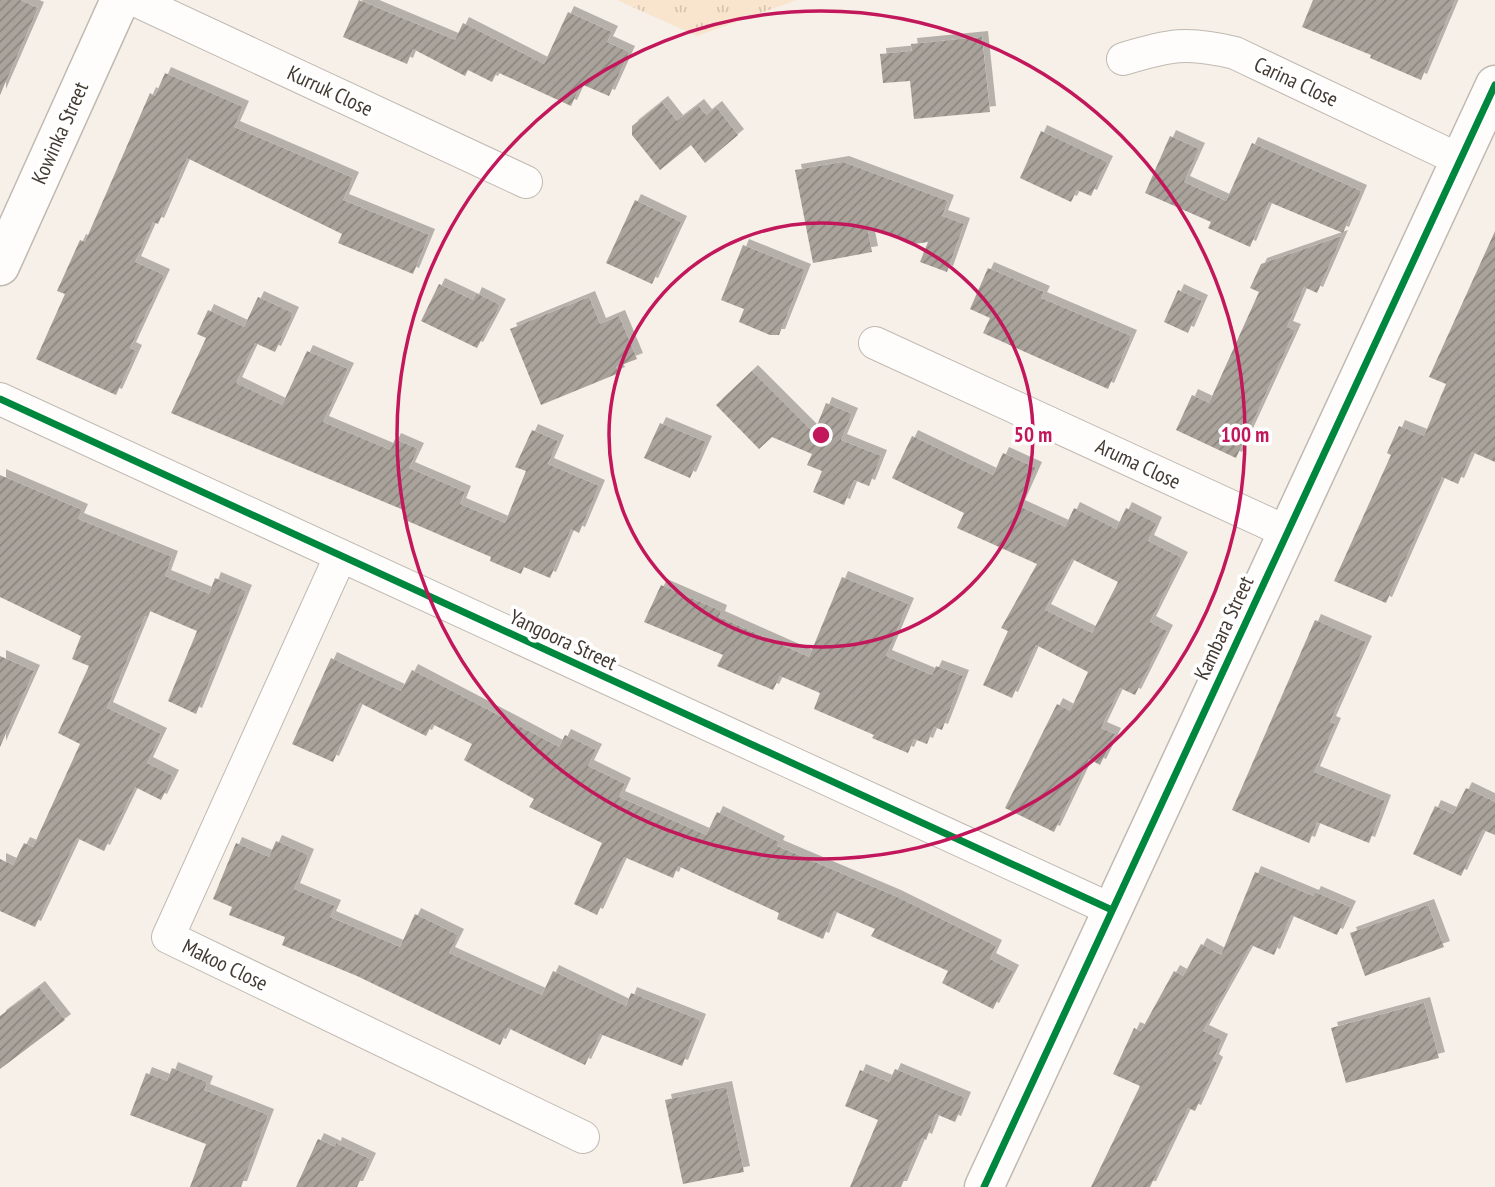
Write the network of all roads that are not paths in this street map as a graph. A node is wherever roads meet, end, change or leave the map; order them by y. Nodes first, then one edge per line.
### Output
1 (120, 0) edge
2 (135, 0) edge
3 (1123, 59) dead end
4 (1495, 85) edge
5 (1460, 160) junction
6 (526, 181) dead end
7 (0, 266) edge
8 (875, 343) dead end
9 (0, 399) edge
10 (1287, 533) junction
11 (340, 557) junction
12 (1112, 910) junction
13 (583, 1137) dead end
14 (984, 1186) edge

1 - 7 street, Kowinka Street
2 - 6 street, Kurruk Close
3 - 5 street, Carina Close
4 - 5 street, Kambara Street
5 - 10 street, Kambara Street
8 - 10 street, Aruma Close
9 - 11 street, Yangoora Street
10 - 12 street, Kambara Street
11 - 12 street, Yangoora Street
11 - 13 street, Makoo Close
12 - 14 street, Kambara Street

